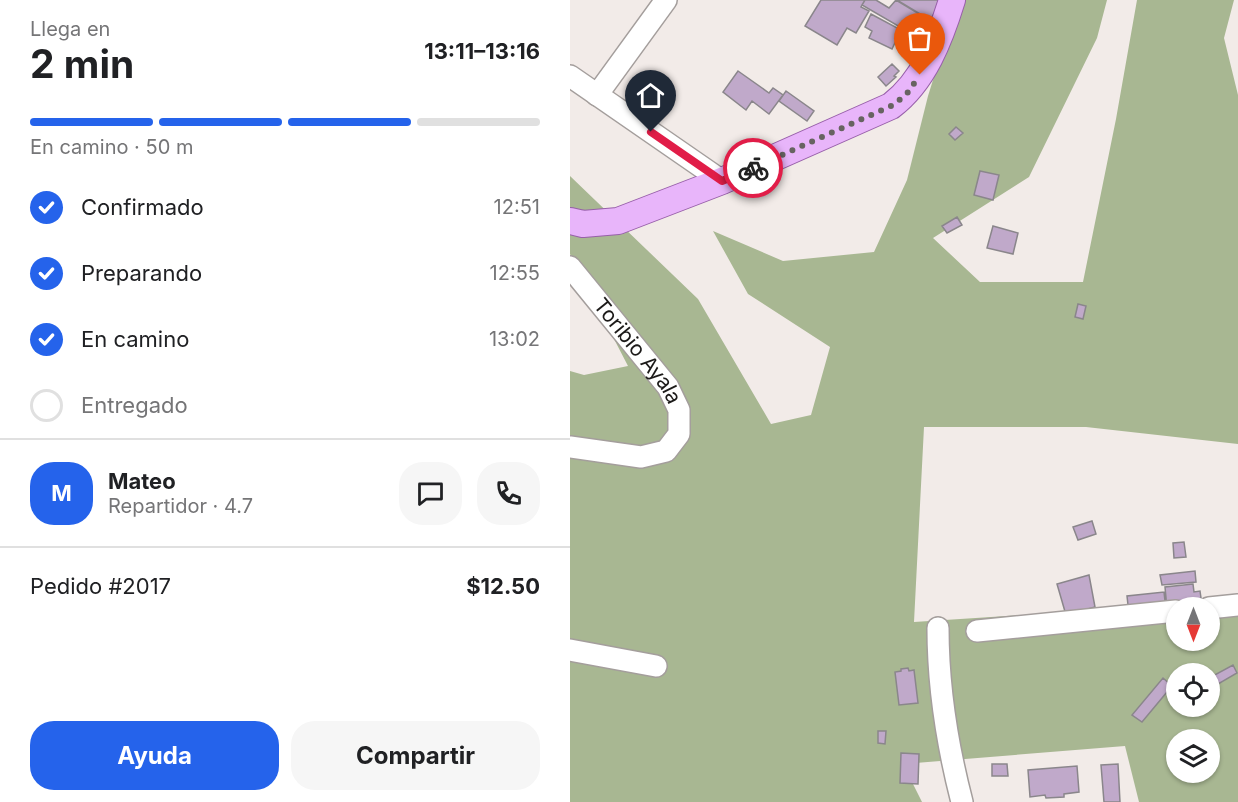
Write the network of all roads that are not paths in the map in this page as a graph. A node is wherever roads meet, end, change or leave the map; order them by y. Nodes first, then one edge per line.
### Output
1 (666, 0) edge
2 (952, 0) edge
3 (570, 76) edge
4 (597, 95) junction
5 (722, 181) junction
6 (570, 221) edge
7 (570, 267) edge
8 (570, 447) edge
9 (1238, 605) edge
10 (1220, 607) edge
11 (1166, 612) edge
12 (938, 627) dead end
13 (977, 631) dead end
14 (570, 650) edge
15 (656, 666) dead end
16 (962, 802) edge

1 - 4 street
2 - 5 main road
3 - 4 street
4 - 5 street
5 - 6 main road
7 - 8 street, Toribio Ayala
9 - 10 street
11 - 13 street
12 - 16 street
14 - 15 street

